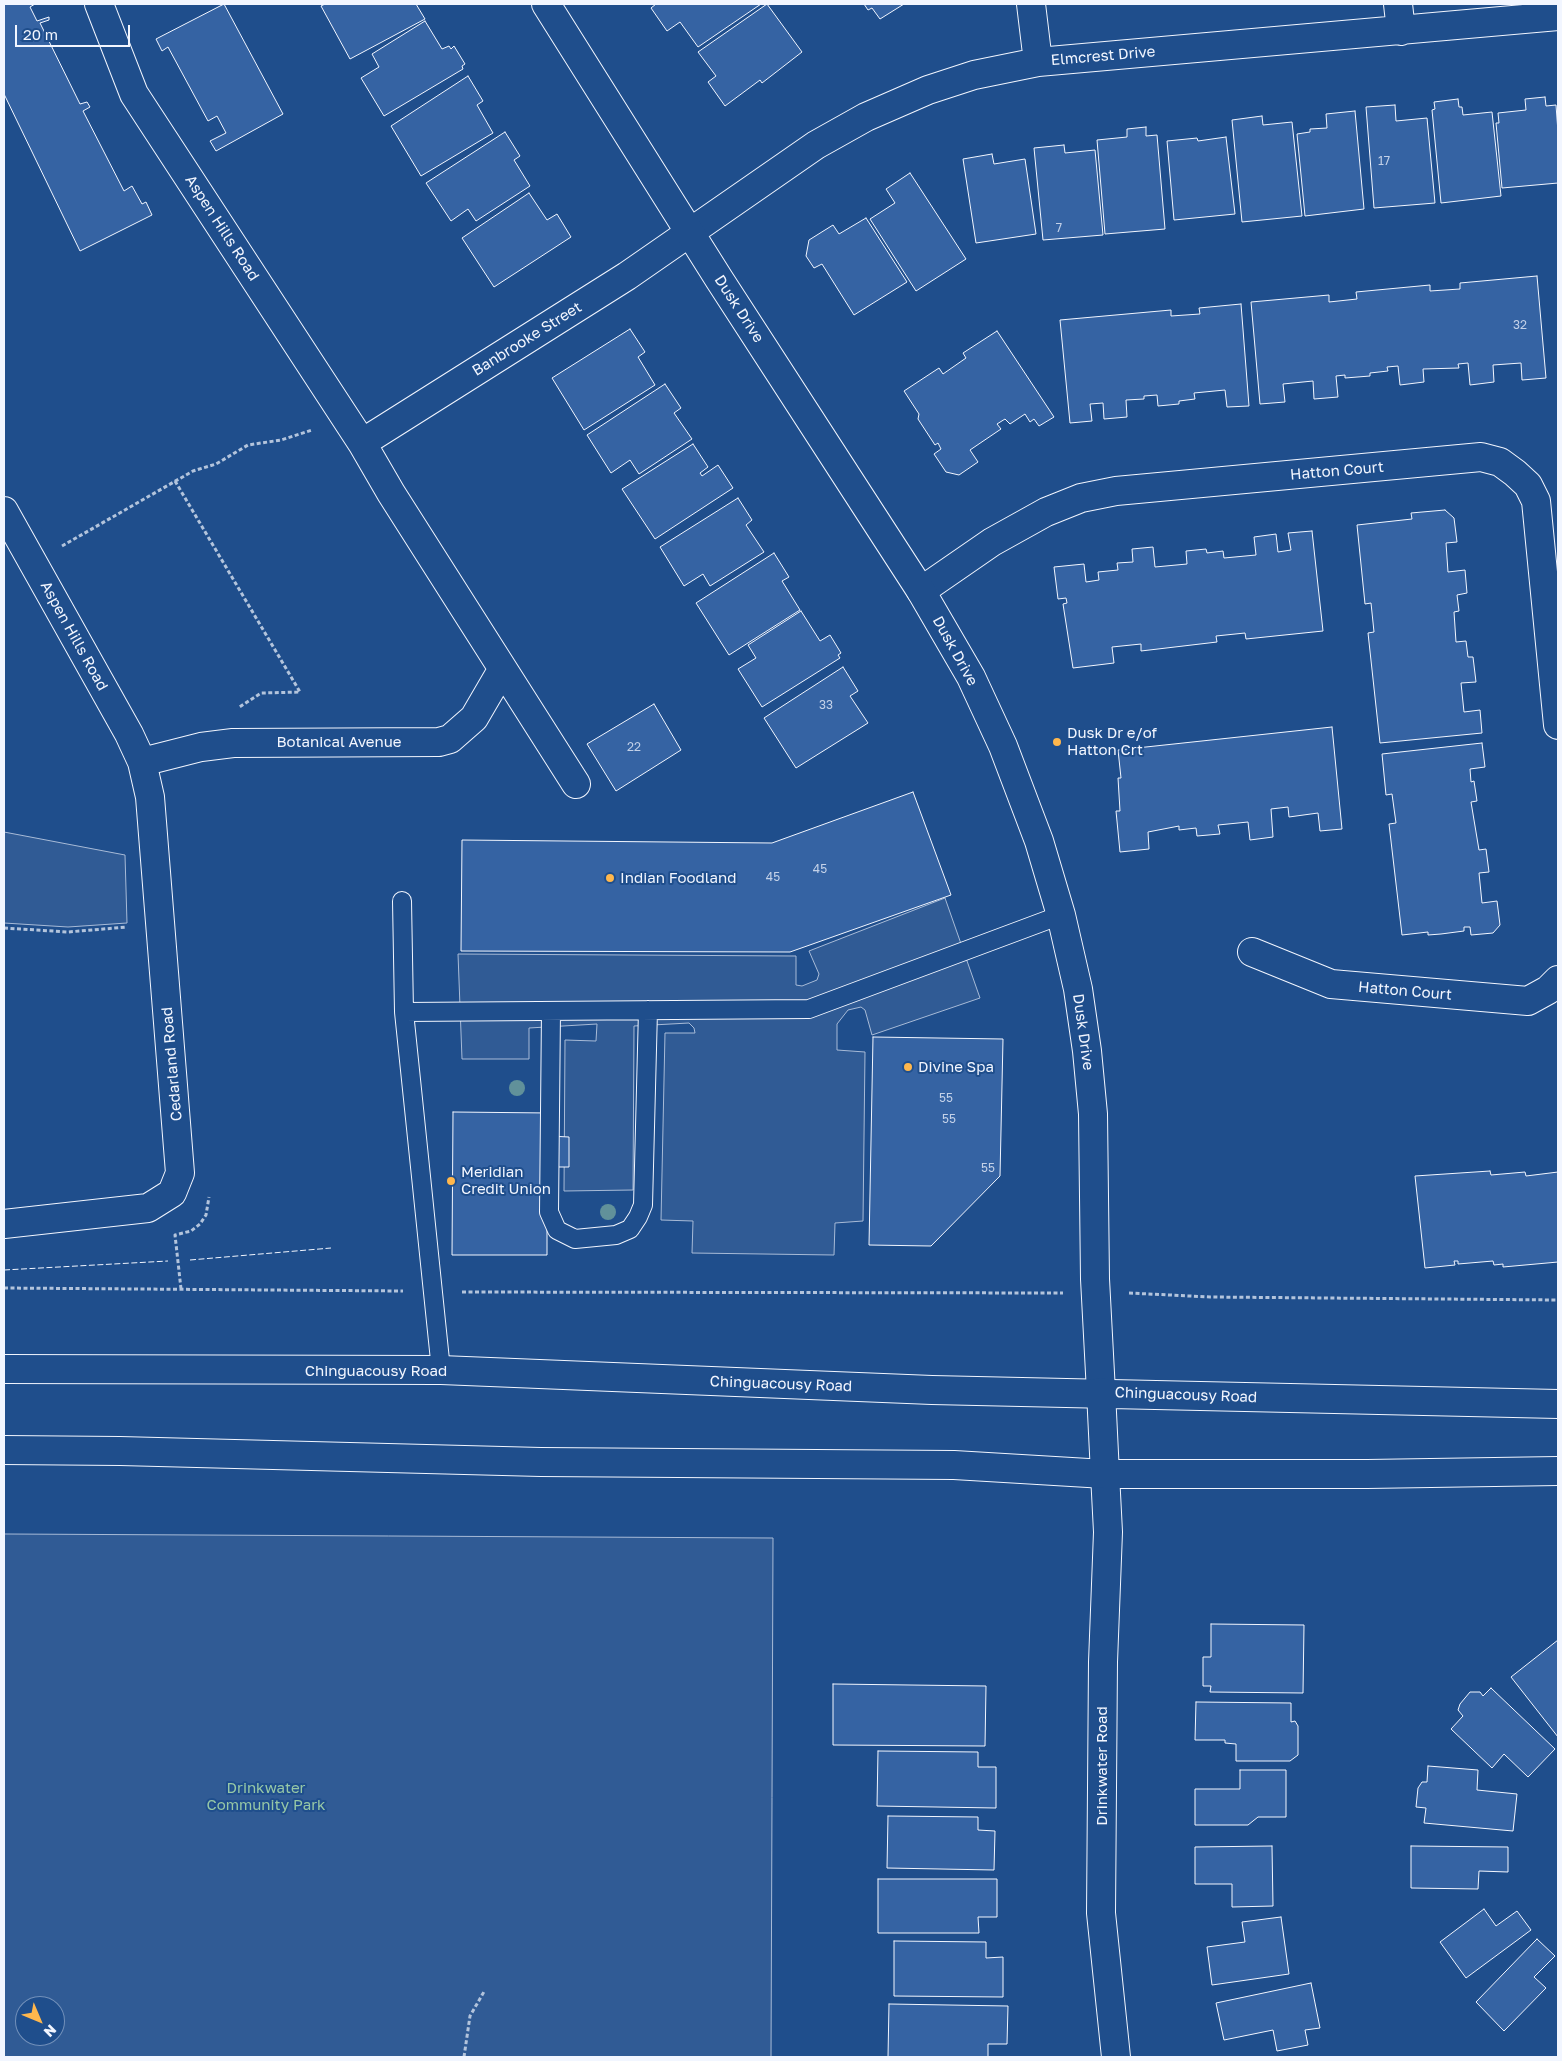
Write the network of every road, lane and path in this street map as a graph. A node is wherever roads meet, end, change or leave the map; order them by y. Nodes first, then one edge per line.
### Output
1 (100, 4) edge
2 (546, 4) edge
3 (1031, 4) edge
4 (1398, 4) edge
5 (1558, 16) edge
6 (1401, 31) junction
7 (1038, 62) junction
8 (690, 232) junction
9 (320, 427) dead end
10 (362, 443) junction
11 (176, 481) junction
12 (4, 511) edge
13 (55, 550) dead end
14 (921, 590) junction
15 (502, 670) junction
16 (236, 713) dead end
17 (1558, 725) edge
18 (142, 762) junction
19 (576, 784) dead end
20 (402, 902) dead end
21 (1061, 915) junction
22 (4, 928) edge
23 (128, 928) dead end
24 (1252, 952) dead end
25 (1558, 980) edge
26 (648, 1010) junction
27 (551, 1011) junction
28 (404, 1012) junction
29 (4, 1224) edge
30 (4, 1288) edge
31 (433, 1292) junction
32 (1154, 1293) dead end
33 (1030, 1294) dead end
34 (1558, 1300) edge
35 (4, 1369) edge
36 (441, 1370) junction
37 (1101, 1392) junction
38 (1558, 1404) edge
39 (4, 1450) edge
40 (1558, 1471) edge
41 (1105, 1474) junction
42 (485, 1990) dead end
43 (464, 2057) edge
44 (1116, 2057) edge

1 - 10 street, Aspen Hills Road
2 - 8 street, Dusk Drive
3 - 7 street
4 - 6 street
5 - 6 street, Elmcrest Drive
6 - 7 street, Elmcrest Drive
7 - 8 street, Elmcrest Drive
8 - 10 street, Banbrooke Street
8 - 14 street, Dusk Drive
9 - 11 path
10 - 15 street
11 - 13 path
11 - 16 path
12 - 18 street, Aspen Hills Road
14 - 17 street, Hatton Court
14 - 21 street, Dusk Drive
15 - 18 street, Botanical Avenue
15 - 19 street
18 - 29 street, Cedarland Road
20 - 28 lane
21 - 26 lane
21 - 37 street, Dusk Drive
22 - 23 path
24 - 25 street, Hatton Court
26 - 27 lane
26 - 27 lane
27 - 28 lane
28 - 31 lane
30 - 31 path
31 - 33 path
31 - 36 lane
32 - 34 path
35 - 36 street, Chinguacousy Road
36 - 37 street, Chinguacousy Road
37 - 38 street, Chinguacousy Road
37 - 41 street, Dusk Drive
39 - 41 street
40 - 41 street
41 - 44 street, Drinkwater Road
42 - 43 path

